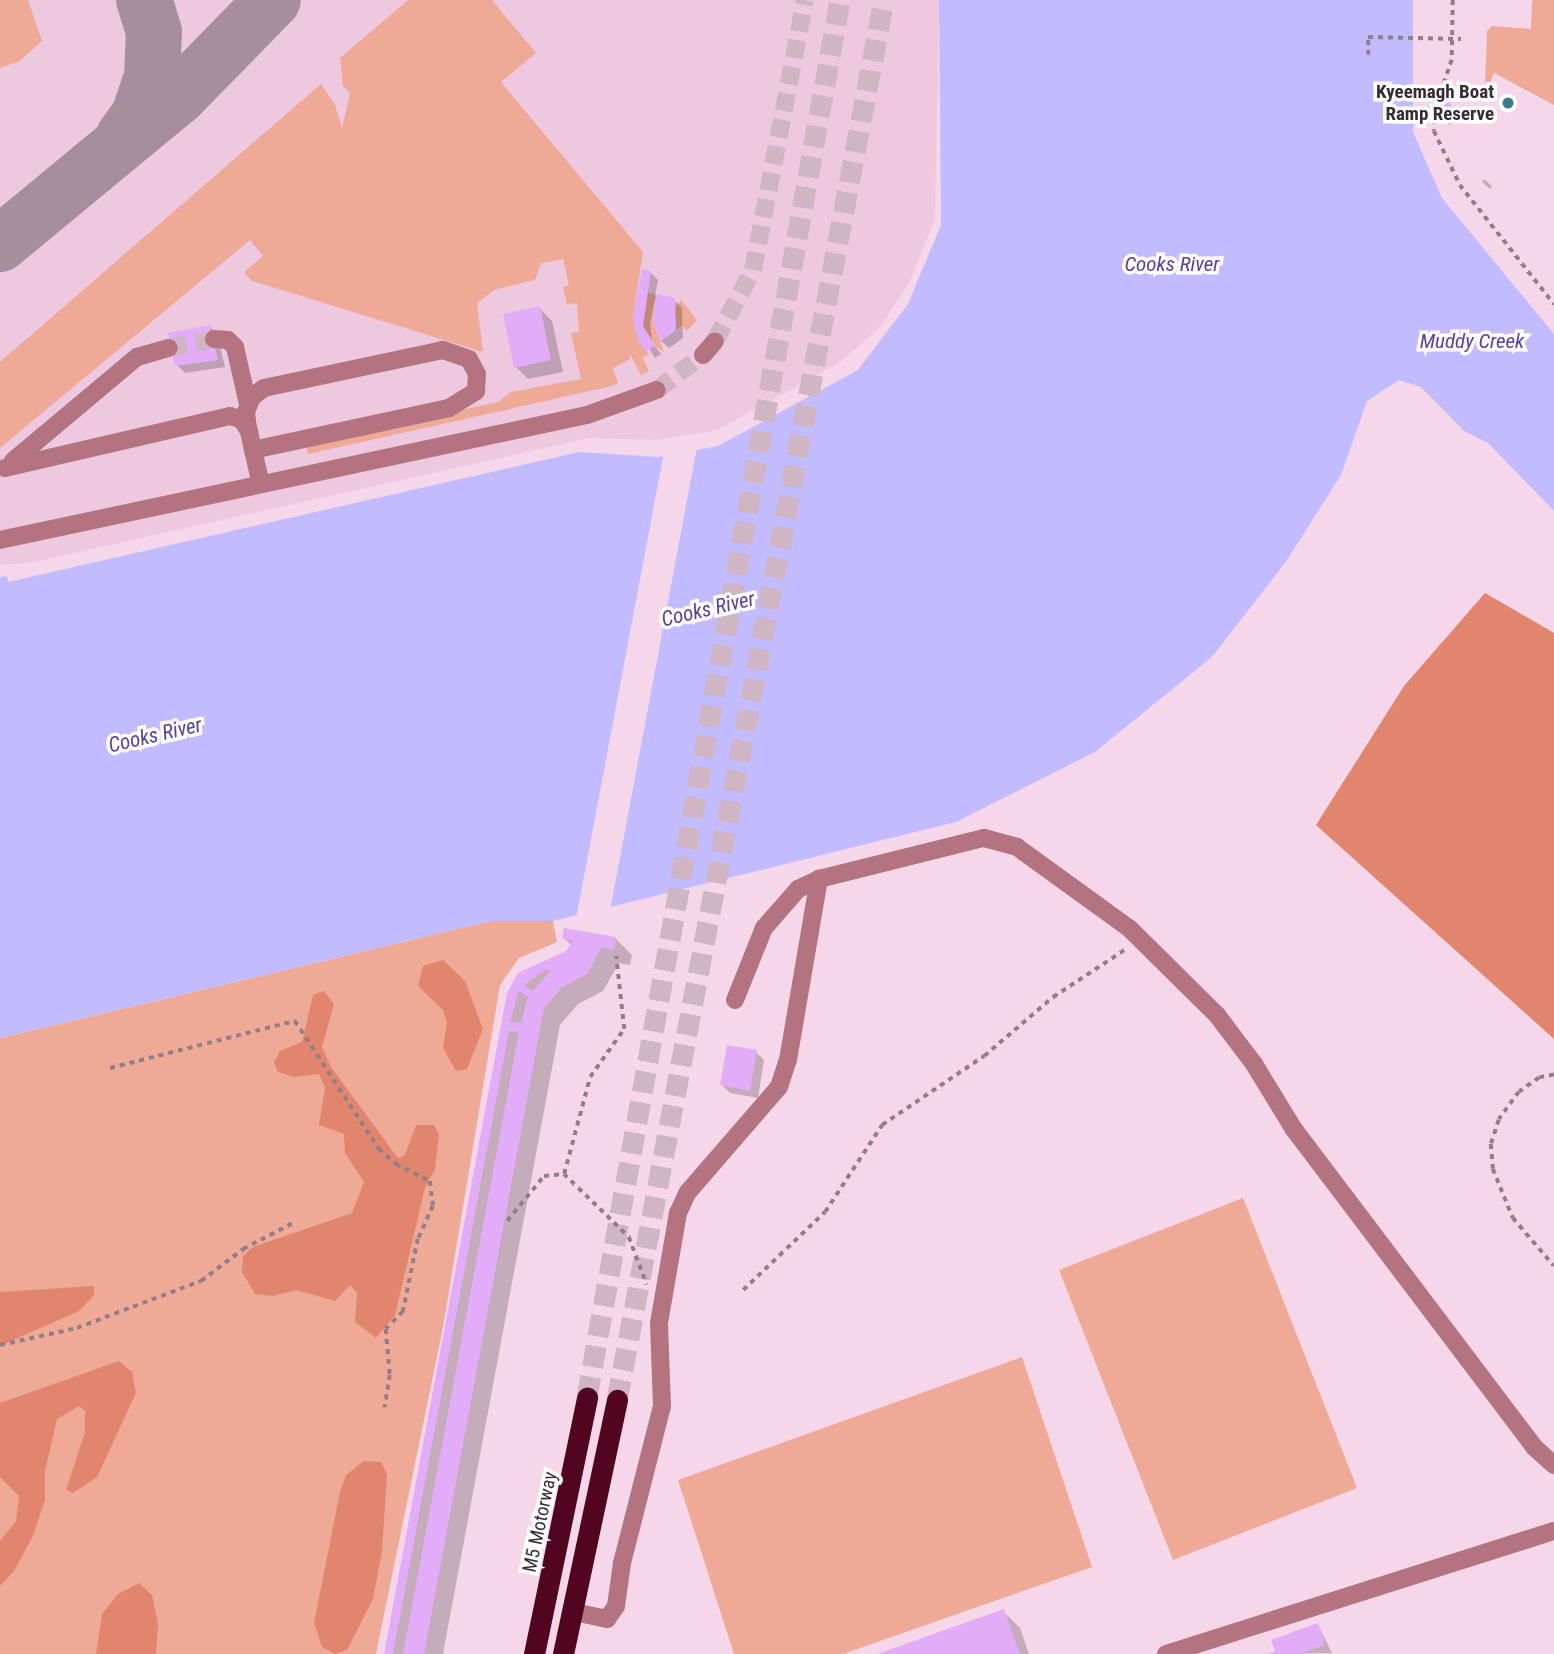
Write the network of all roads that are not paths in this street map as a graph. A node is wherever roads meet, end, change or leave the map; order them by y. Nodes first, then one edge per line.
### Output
1 (214, 339) dead end
2 (169, 348) tunnel mouth
3 (657, 390) tunnel mouth
4 (253, 397) junction
5 (249, 431) junction
6 (253, 450) junction
7 (2, 470) edge
8 (261, 484) junction
9 (0, 540) edge
10 (819, 879) junction
11 (736, 1000) dead end
12 (587, 1398) tunnel mouth
13 (617, 1400) tunnel mouth
14 (1517, 1402) dead end
15 (1534, 1447) junction
16 (1554, 1465) edge
17 (1554, 1531) edge
18 (581, 1583) junction
19 (550, 1585) junction
20 (574, 1612) junction
21 (534, 1654) edge
22 (563, 1654) edge
23 (1166, 1654) edge

1 - 4 lane
2 - 7 lane
3 - 8 lane
4 - 5 lane
4 - 6 lane
5 - 6 lane
5 - 7 lane
6 - 8 lane
8 - 9 lane
10 - 11 lane
10 - 15 lane
10 - 20 lane
12 - 19 highway, M5 Motorway
13 - 18 highway
14 - 15 lane
15 - 16 lane
17 - 23 lane
18 - 19 lane
18 - 20 highway
19 - 21 highway, M5 Motorway
20 - 22 highway

